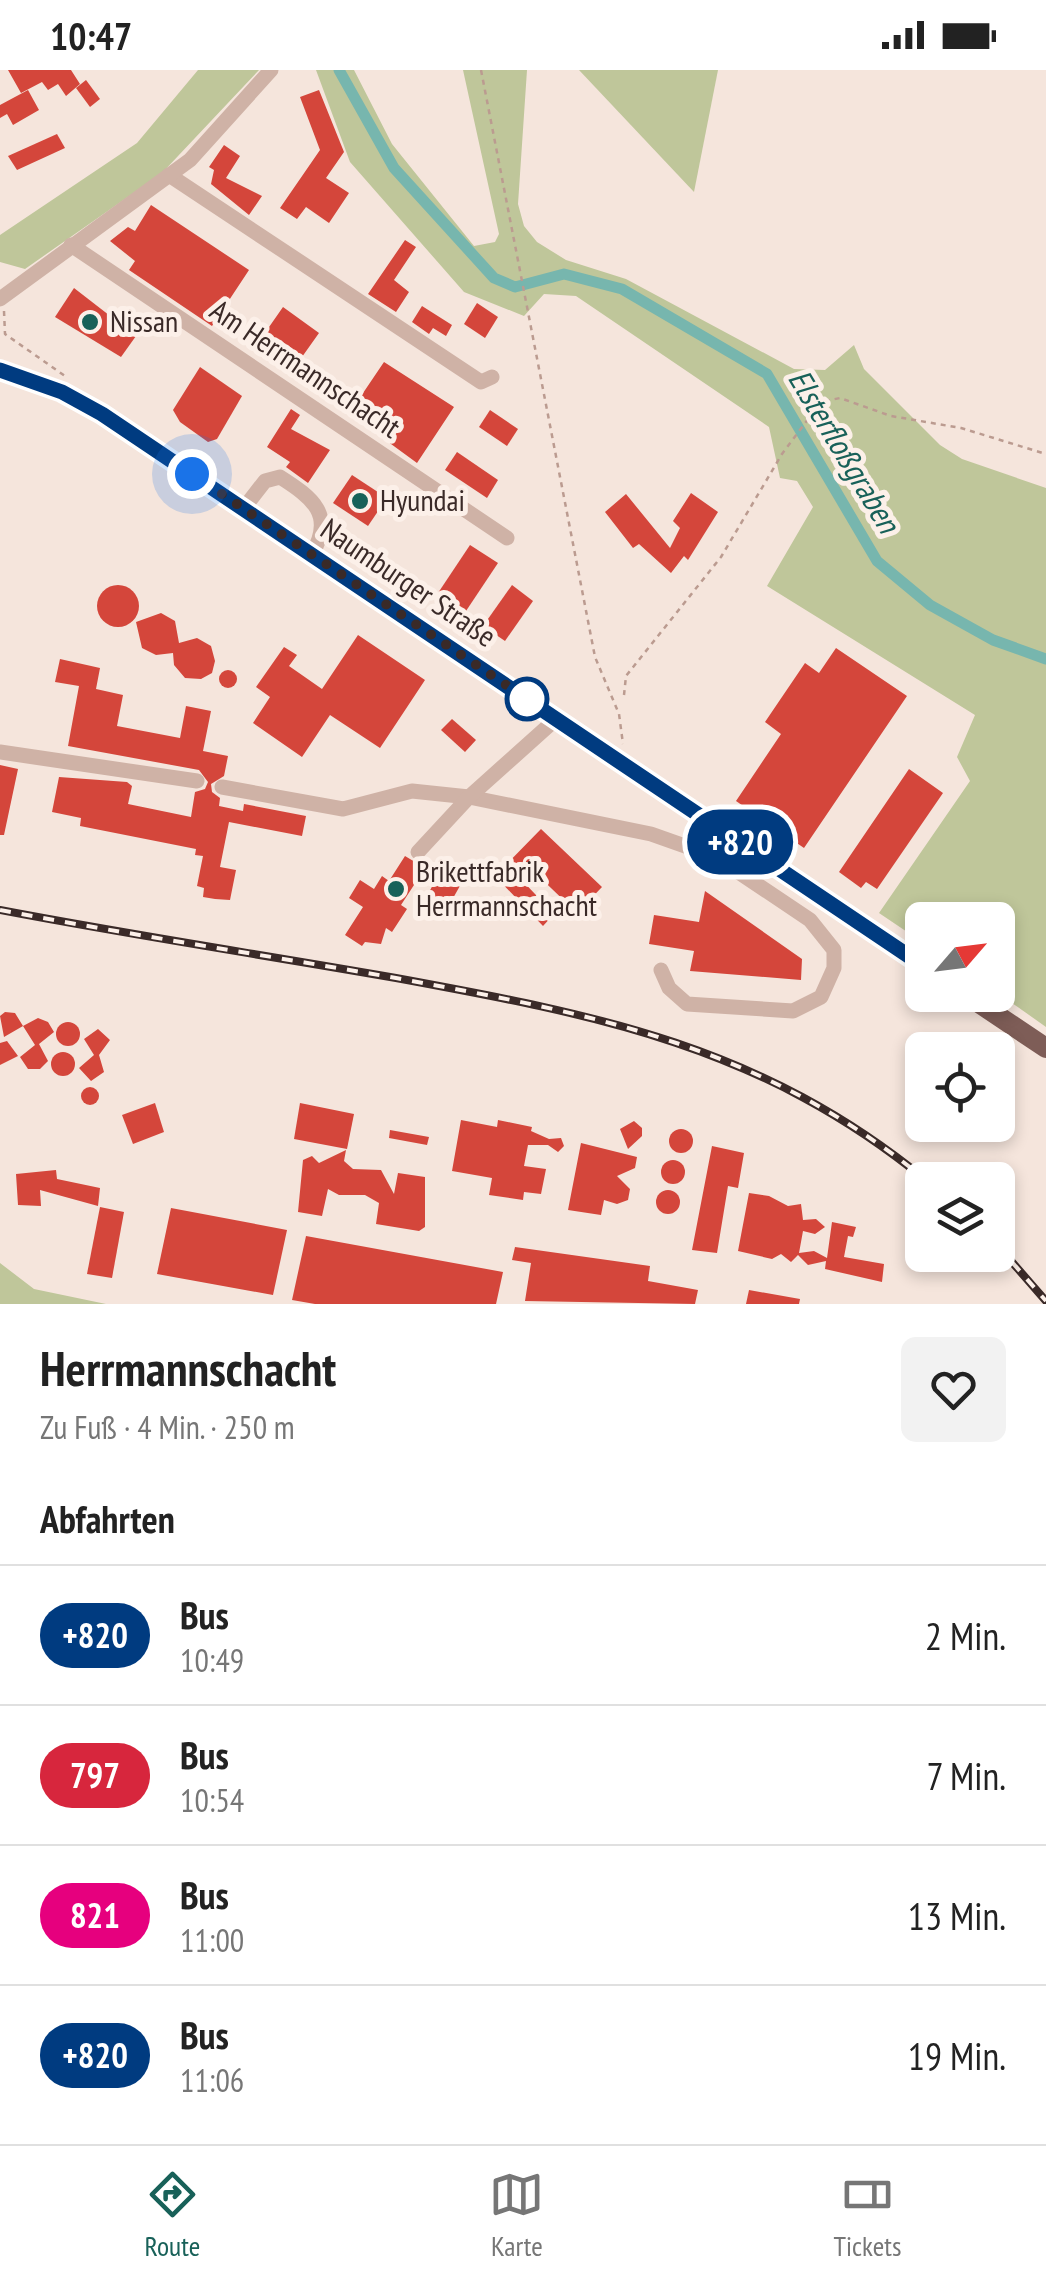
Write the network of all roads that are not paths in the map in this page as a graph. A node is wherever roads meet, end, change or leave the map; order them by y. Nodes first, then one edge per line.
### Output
1 (271, 70) edge
2 (169, 175) junction
3 (72, 245) junction
4 (5, 296) edge
5 (0, 312) edge
6 (0, 370) edge
7 (492, 377) dead end
8 (244, 508) junction
9 (508, 538) dead end
10 (312, 554) junction
11 (556, 719) junction
12 (0, 752) edge
13 (197, 781) dead end
14 (222, 786) dead end
15 (468, 797) junction
16 (418, 852) dead end
17 (905, 954) edge
18 (661, 970) dead end
19 (993, 1012) edge
20 (1046, 1048) edge

1 - 2 street
2 - 3 street
2 - 7 street
3 - 4 street
3 - 9 street, Am Herrmannschacht
4 - 5 street
6 - 8 main road, Naumburger Straße
8 - 10 main road, Naumburger Straße
8 - 10 street
10 - 11 main road, Naumburger Straße
11 - 15 street
11 - 17 main road, Naumburger Straße
12 - 13 street
14 - 15 street
15 - 16 street
15 - 18 street
19 - 20 main road

